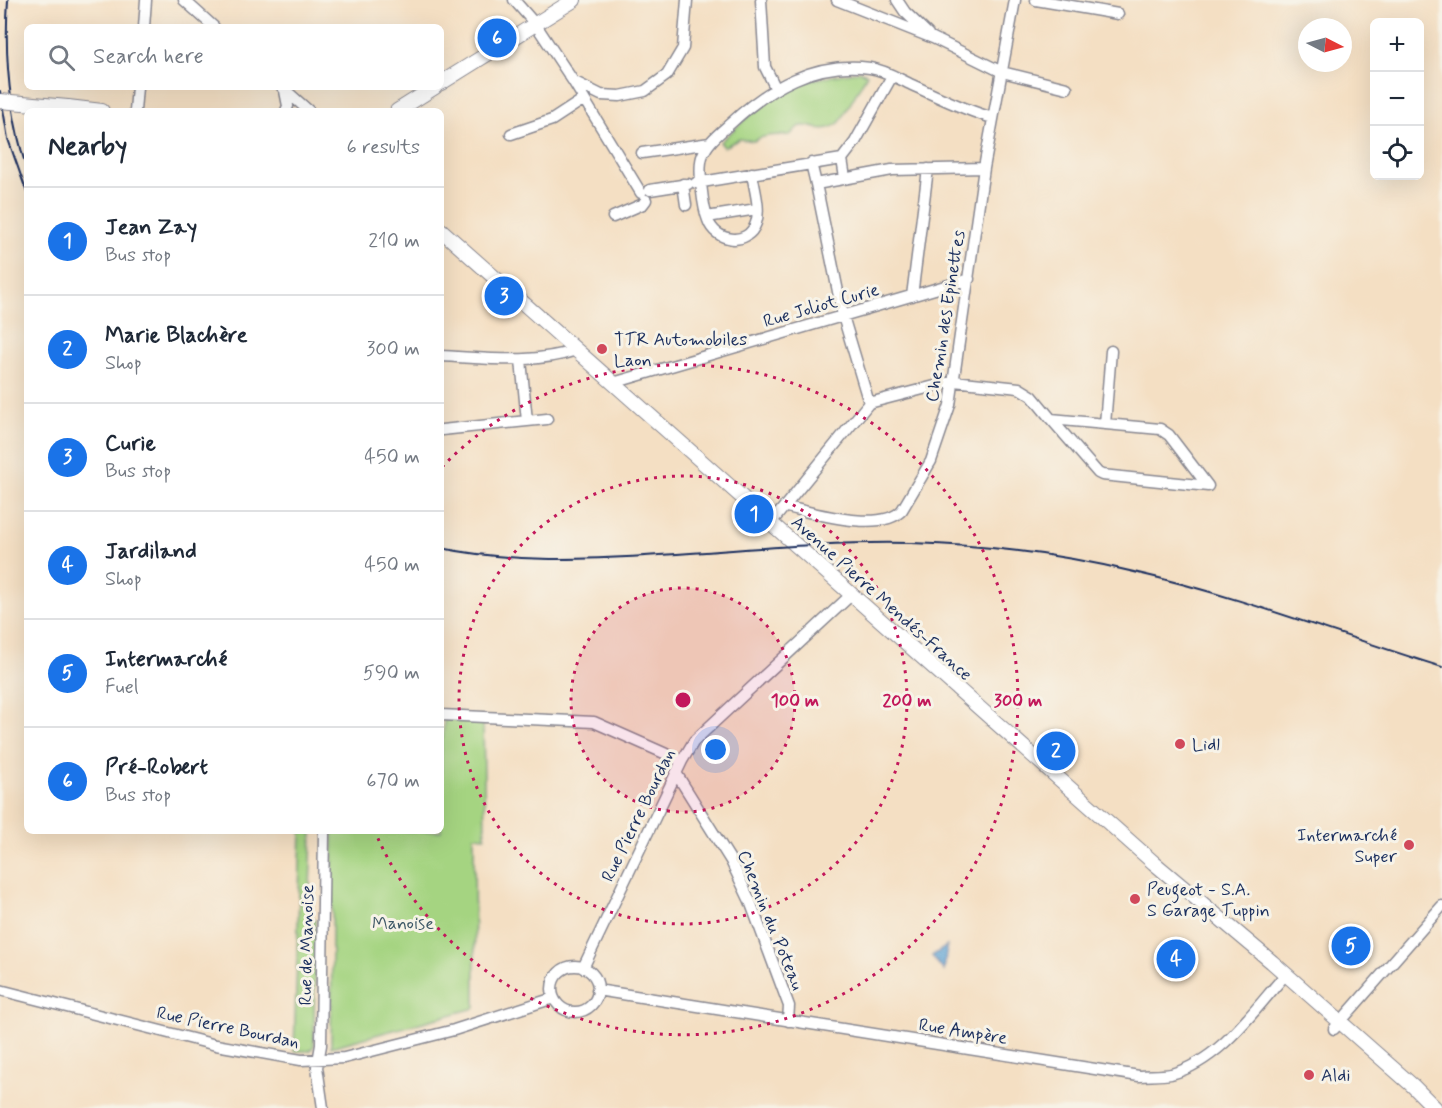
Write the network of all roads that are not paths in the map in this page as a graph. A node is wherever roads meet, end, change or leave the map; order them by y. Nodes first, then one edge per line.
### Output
1 (147, 0) edge
2 (184, 0) edge
3 (514, 0) edge
4 (574, 0) edge
5 (687, 0) edge
6 (761, 0) edge
7 (837, 0) edge
8 (897, 0) edge
9 (1015, 0) edge
10 (1036, 0) edge
11 (1118, 14) dead end
12 (144, 24) edge
13 (211, 24) edge
14 (535, 24) junction
15 (933, 39) junction
16 (1002, 72) junction
17 (892, 76) junction
18 (444, 81) edge
19 (573, 81) junction
20 (775, 87) junction
21 (1067, 88) dead end
22 (137, 90) edge
23 (284, 90) edge
24 (285, 90) edge
25 (430, 90) edge
26 (601, 95) junction
27 (0, 101) edge
28 (586, 102) junction
29 (76, 108) edge
30 (135, 108) edge
31 (287, 108) edge
32 (306, 108) edge
33 (402, 108) edge
34 (993, 118) junction
35 (512, 134) dead end
36 (710, 142) junction
37 (642, 153) dead end
38 (842, 159) junction
39 (812, 163) junction
40 (984, 168) junction
41 (928, 169) junction
42 (752, 173) junction
43 (845, 178) junction
44 (692, 183) junction
45 (816, 184) junction
46 (646, 194) junction
47 (686, 204) dead end
48 (757, 209) junction
49 (613, 217) dead end
50 (706, 218) junction
51 (444, 233) edge
52 (969, 279) junction
53 (912, 296) junction
54 (843, 316) junction
55 (576, 350) junction
56 (1111, 351) dead end
57 (444, 356) edge
58 (521, 360) junction
59 (954, 381) junction
60 (614, 383) junction
61 (869, 403) junction
62 (1051, 418) junction
63 (547, 419) dead end
64 (527, 421) junction
65 (1105, 424) junction
66 (444, 430) edge
67 (787, 507) junction
68 (771, 524) junction
69 (851, 595) junction
70 (444, 715) edge
71 (682, 761) junction
72 (676, 773) junction
73 (324, 834) edge
74 (1442, 906) edge
75 (583, 968) junction
76 (1281, 976) junction
77 (0, 990) edge
78 (597, 990) junction
79 (554, 998) junction
80 (788, 1020) junction
81 (1337, 1026) junction
82 (319, 1059) junction
83 (323, 1108) edge
84 (1427, 1108) edge
85 (1435, 1108) edge

1 - 12 street
2 - 13 street
3 - 14 street
4 - 14 main road
5 - 26 street
6 - 20 street
7 - 15 street
8 - 15 street
9 - 16 street, Chemin des Epinettes
10 - 11 street
14 - 18 main road
14 - 19 street
15 - 16 street
16 - 21 street
16 - 34 street, Chemin des Epinettes
17 - 20 street
17 - 34 street
17 - 38 street
19 - 26 street
19 - 28 street
20 - 36 street
22 - 30 street
23 - 31 street
24 - 32 street
25 - 33 main road
26 - 28 street
27 - 29 main road, bridge
28 - 35 street
28 - 46 street
34 - 40 street, Chemin des Epinettes
36 - 37 street
36 - 44 street
38 - 39 street
38 - 43 street
39 - 42 street
39 - 45 street
40 - 41 street
40 - 52 street, Chemin des Epinettes
41 - 43 street
41 - 53 street
42 - 44 street
42 - 48 street
43 - 45 street
44 - 46 street
44 - 47 street
44 - 50 street
45 - 54 street
46 - 49 street
48 - 50 street
48 - 50 street
51 - 55 main road, Avenue Pierre Mendés-France
52 - 53 street, Rue Joliot Curie
52 - 59 street, Chemin des Epinettes
53 - 54 street, Rue Joliot Curie
54 - 60 street, Rue Joliot Curie
54 - 61 street
55 - 58 street
55 - 60 main road, Avenue Pierre Mendés-France
56 - 65 street
57 - 58 street
58 - 64 street
59 - 61 street
59 - 62 street
59 - 67 street, Chemin des Epinettes
60 - 68 main road, Avenue Pierre Mendés-France
61 - 67 street
62 - 65 street
62 - 65 street
63 - 64 street
64 - 66 street
67 - 68 street
68 - 69 main road, Avenue Pierre Mendés-France
69 - 71 street, Rue Pierre Bourdan
69 - 76 main road, Avenue Pierre Mendés-France
70 - 71 street
71 - 72 street, Rue Pierre Bourdan
72 - 75 street, Rue Pierre Bourdan
72 - 80 street, Chemin du Poteau
73 - 82 street, Rue de Manoise
74 - 81 street
75 - 78 street
75 - 79 street
76 - 80 street, Rue Ampère
76 - 81 main road, Avenue Pierre Mendés-France
77 - 82 street, Rue Pierre Bourdan
78 - 79 street
78 - 80 street, Rue Ampère
79 - 82 street, Rue Pierre Bourdan
81 - 84 main road, Avenue Pierre Mendés-France
81 - 85 main road, Avenue Pierre Mendés-France
82 - 83 street, Rue de Manoise

